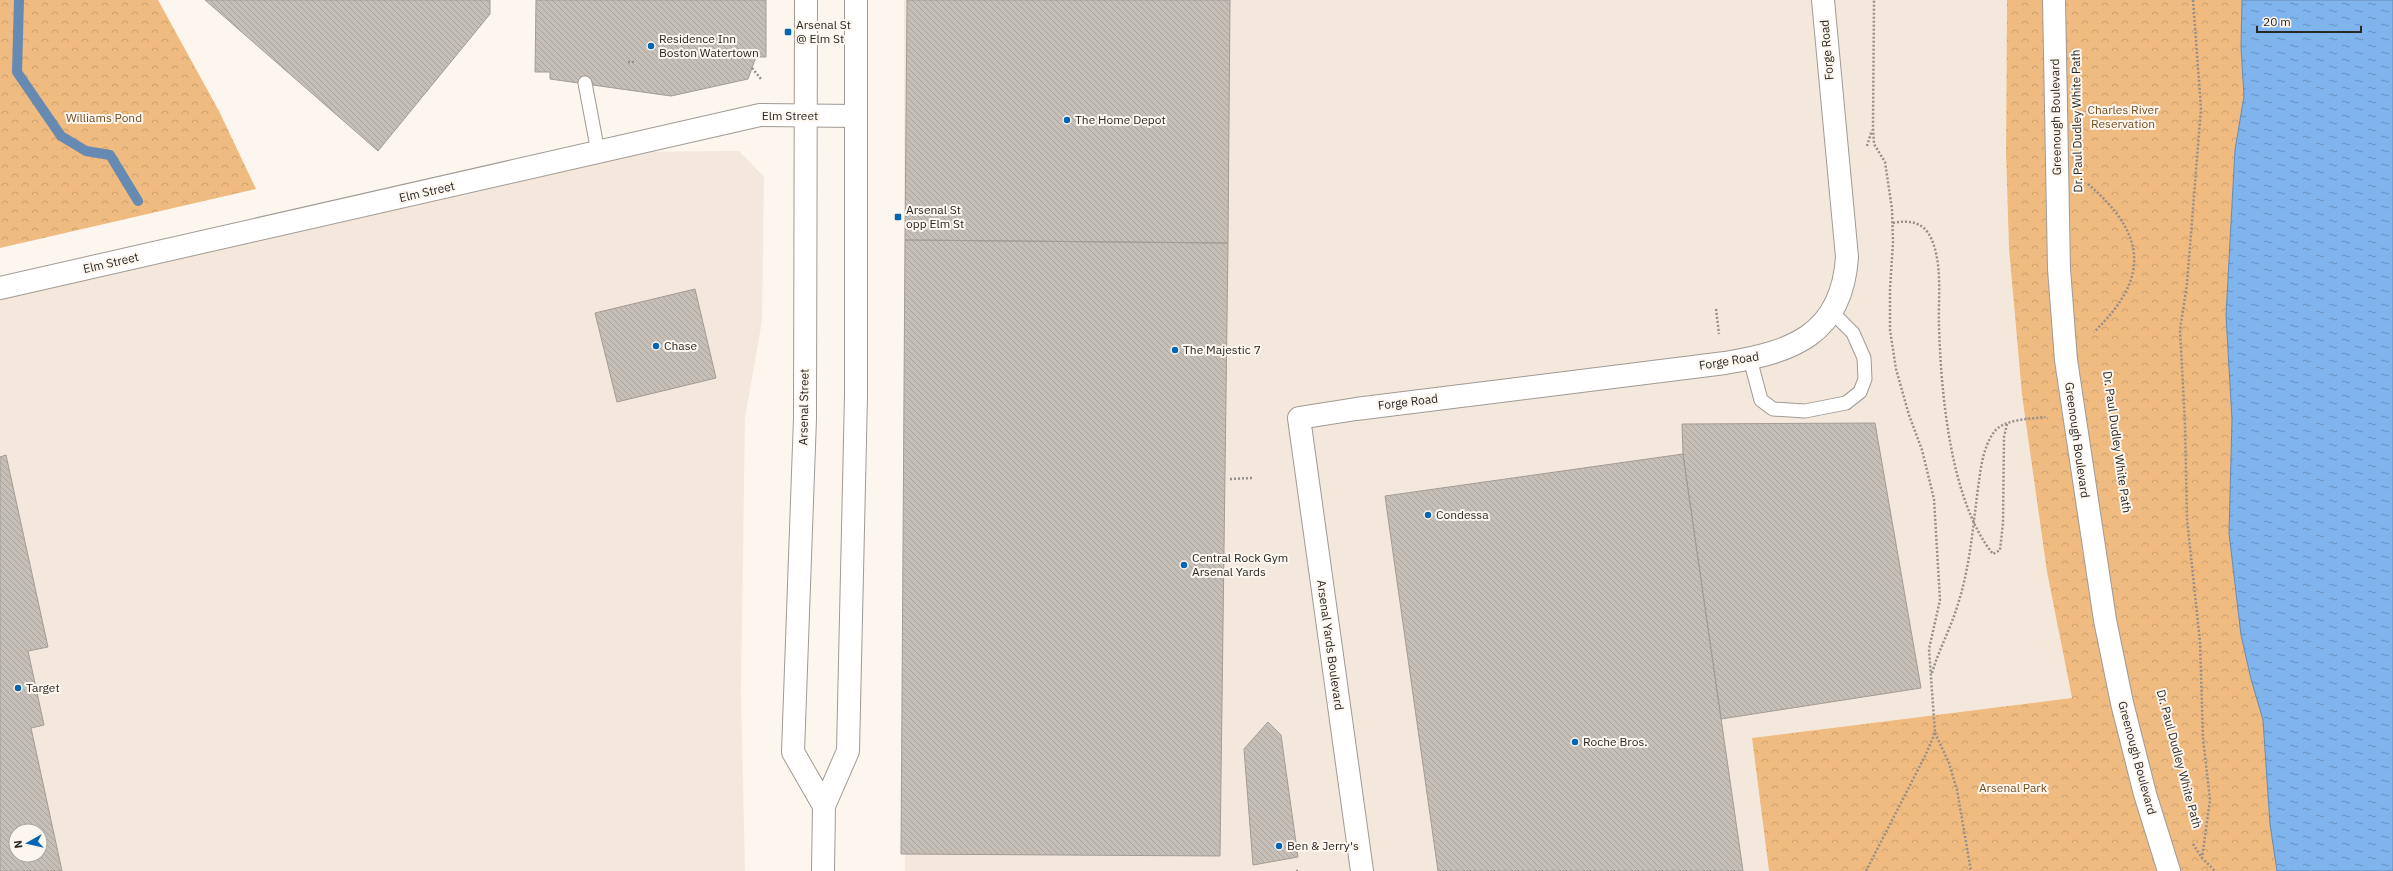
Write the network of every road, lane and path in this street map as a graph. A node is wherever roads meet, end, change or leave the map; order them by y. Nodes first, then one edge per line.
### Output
1 (806, 0) edge
2 (856, 0) edge
3 (1823, 0) edge
4 (1874, 0) edge
5 (2054, 0) edge
6 (2193, 0) edge
7 (628, 62) dead end
8 (634, 62) dead end
9 (752, 68) dead end
10 (761, 79) dead end
11 (585, 83) dead end
12 (805, 116) junction
13 (856, 116) junction
14 (598, 152) junction
15 (2087, 176) dead end
16 (2088, 184) junction
17 (2088, 191) dead end
18 (1892, 223) junction
19 (0, 288) edge
20 (1716, 309) dead end
21 (1832, 312) junction
22 (2093, 324) dead end
23 (2094, 332) junction
24 (1719, 337) dead end
25 (2094, 339) dead end
26 (1750, 359) junction
27 (2050, 416) dead end
28 (1298, 418) joint
29 (2007, 424) junction
30 (1252, 478) dead end
31 (1230, 479) dead end
32 (1973, 520) junction
33 (1932, 675) junction
34 (1934, 733) junction
35 (824, 806) junction
36 (2190, 839) dead end
37 (2202, 858) junction
38 (823, 871) edge
39 (1362, 871) edge
40 (1866, 871) edge
41 (1972, 871) edge
42 (2169, 871) edge
43 (2215, 871) edge

1 - 12 street, Arsenal Street
2 - 13 street
3 - 21 street, Forge Road
4 - 18 path
5 - 42 street, Greenough Boulevard
6 - 37 path
7 - 8 path
9 - 10 path
11 - 14 lane
12 - 13 street, Elm Street
12 - 14 street, Elm Street
12 - 35 street, Arsenal Street
13 - 35 street
14 - 19 street, Elm Street
15 - 16 path, Dr. Paul Dudley White Path
16 - 17 path, Dr. Paul Dudley White Path
16 - 23 path
18 - 32 path
18 - 33 path
20 - 24 path
21 - 26 street, Forge Road
21 - 26 lane
22 - 23 path
23 - 25 path
26 - 28 street, Forge Road
27 - 29 path
28 - 39 street, Arsenal Yards Boulevard
29 - 32 path
29 - 32 path
30 - 31 path
32 - 33 path
33 - 34 path
34 - 40 path
34 - 41 path
35 - 38 street
36 - 37 path, Dr. Paul Dudley White Path
37 - 43 path, Dr. Paul Dudley White Path

